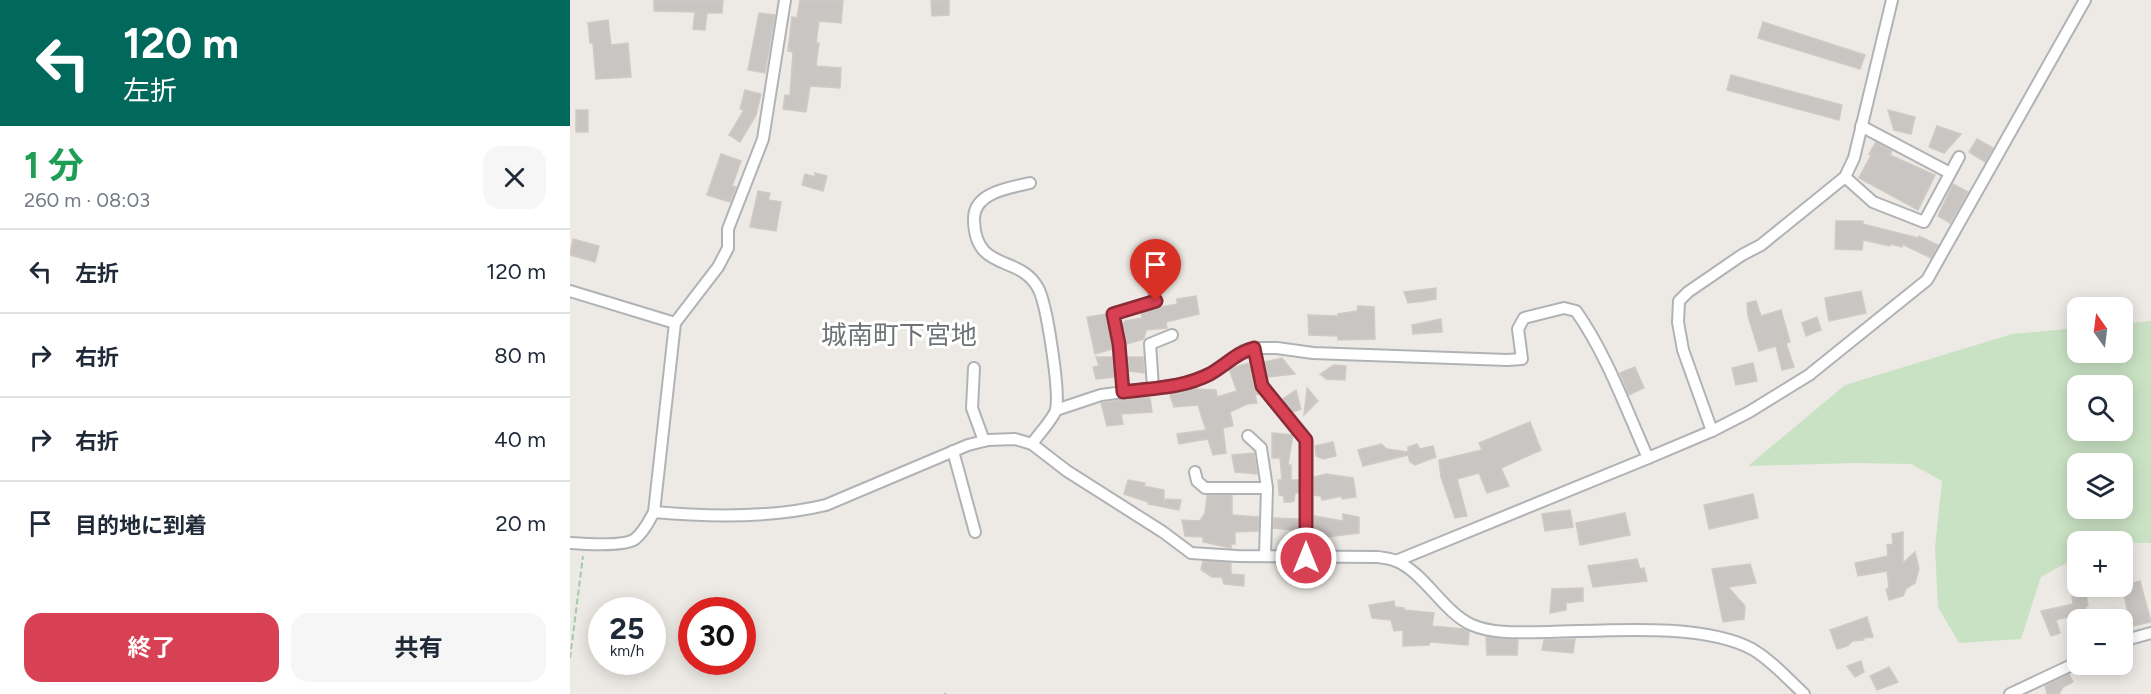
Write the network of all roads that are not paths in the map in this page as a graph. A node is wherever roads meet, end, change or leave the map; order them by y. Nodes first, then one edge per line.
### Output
1 (785, 0) edge
2 (1892, 0) edge
3 (2085, 0) edge
4 (1861, 126) junction
5 (1959, 157) dead end
6 (1950, 173) junction
7 (1845, 177) junction
8 (1030, 183) dead end
9 (1149, 263) dead end
10 (570, 291) edge
11 (675, 323) junction
12 (1173, 335) dead end
13 (1254, 348) junction
14 (974, 368) dead end
15 (1153, 388) junction
16 (1123, 392) junction
17 (1056, 410) junction
18 (1712, 431) junction
19 (1248, 436) dead end
20 (984, 441) junction
21 (1032, 444) junction
22 (953, 452) junction
23 (1648, 458) junction
24 (1195, 472) dead end
25 (1267, 488) junction
26 (654, 512) junction
27 (975, 532) dead end
28 (570, 543) edge
29 (1265, 556) junction
30 (1306, 558) junction
31 (1396, 561) junction
32 (2151, 633) edge
33 (2133, 638) edge
34 (2067, 667) edge
35 (1804, 694) edge
36 (2010, 694) edge

1 - 11 street
2 - 4 street
3 - 18 street
4 - 6 street
4 - 7 street
5 - 6 street
6 - 7 street
7 - 18 street
8 - 17 street
9 - 16 street
10 - 11 street
11 - 26 street
12 - 15 street
13 - 15 street
13 - 23 street
13 - 30 street
14 - 20 street
15 - 16 street
16 - 17 street
17 - 21 street
18 - 23 street
19 - 25 street
20 - 21 street
20 - 22 street
21 - 29 street
22 - 26 street
22 - 27 street
23 - 31 street
24 - 25 street
25 - 29 street
26 - 28 street
29 - 30 street
30 - 31 street
31 - 35 street
32 - 33 street
34 - 36 street

